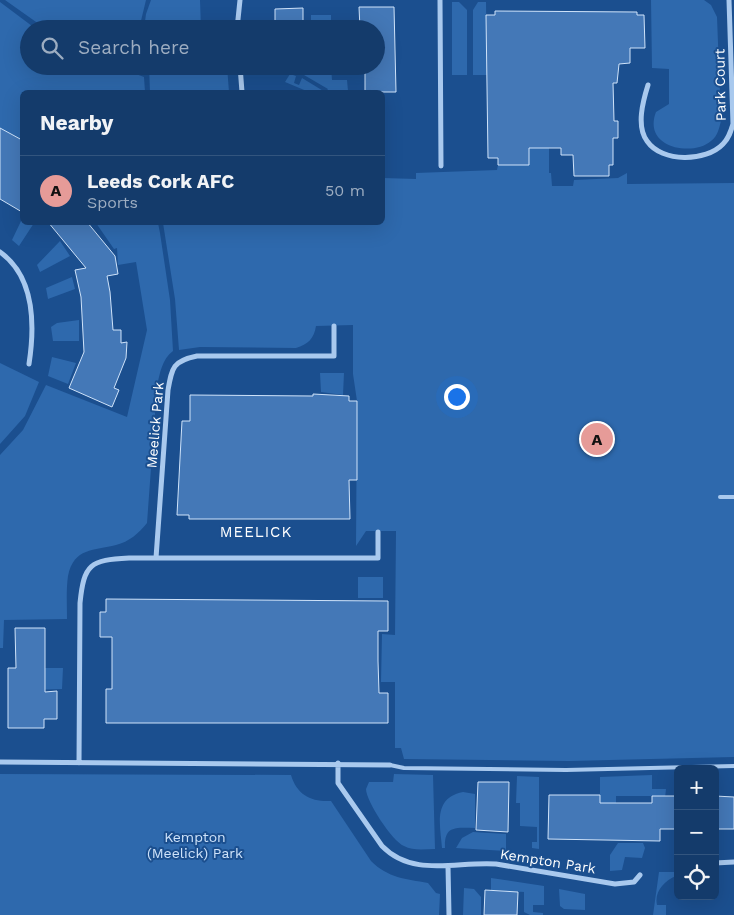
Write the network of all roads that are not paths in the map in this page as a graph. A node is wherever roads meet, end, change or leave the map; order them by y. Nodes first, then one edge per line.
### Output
1 (240, 0) edge
2 (440, 0) edge
3 (729, 0) edge
4 (238, 20) edge
5 (241, 75) edge
6 (648, 85) dead end
7 (242, 90) edge
8 (441, 166) dead end
9 (0, 252) edge
10 (334, 326) dead end
11 (29, 364) dead end
12 (720, 497) dead end
13 (734, 497) edge
14 (378, 532) dead end
15 (156, 558) junction
16 (0, 762) edge
17 (79, 763) junction
18 (338, 764) junction
19 (390, 765) joint
20 (734, 766) edge
21 (734, 862) edge
22 (719, 863) edge
23 (448, 866) junction
24 (640, 875) dead end
25 (448, 915) edge

1 - 4 street
2 - 8 street
3 - 6 street, Park Court
5 - 7 street
9 - 11 street
10 - 15 street, Meelick Park
12 - 13 lane
14 - 15 street
15 - 17 street
16 - 17 street
17 - 18 street
18 - 19 street
18 - 23 street, Kempton Park
19 - 20 lane
21 - 22 street
23 - 24 street, Kempton Park
23 - 25 street

